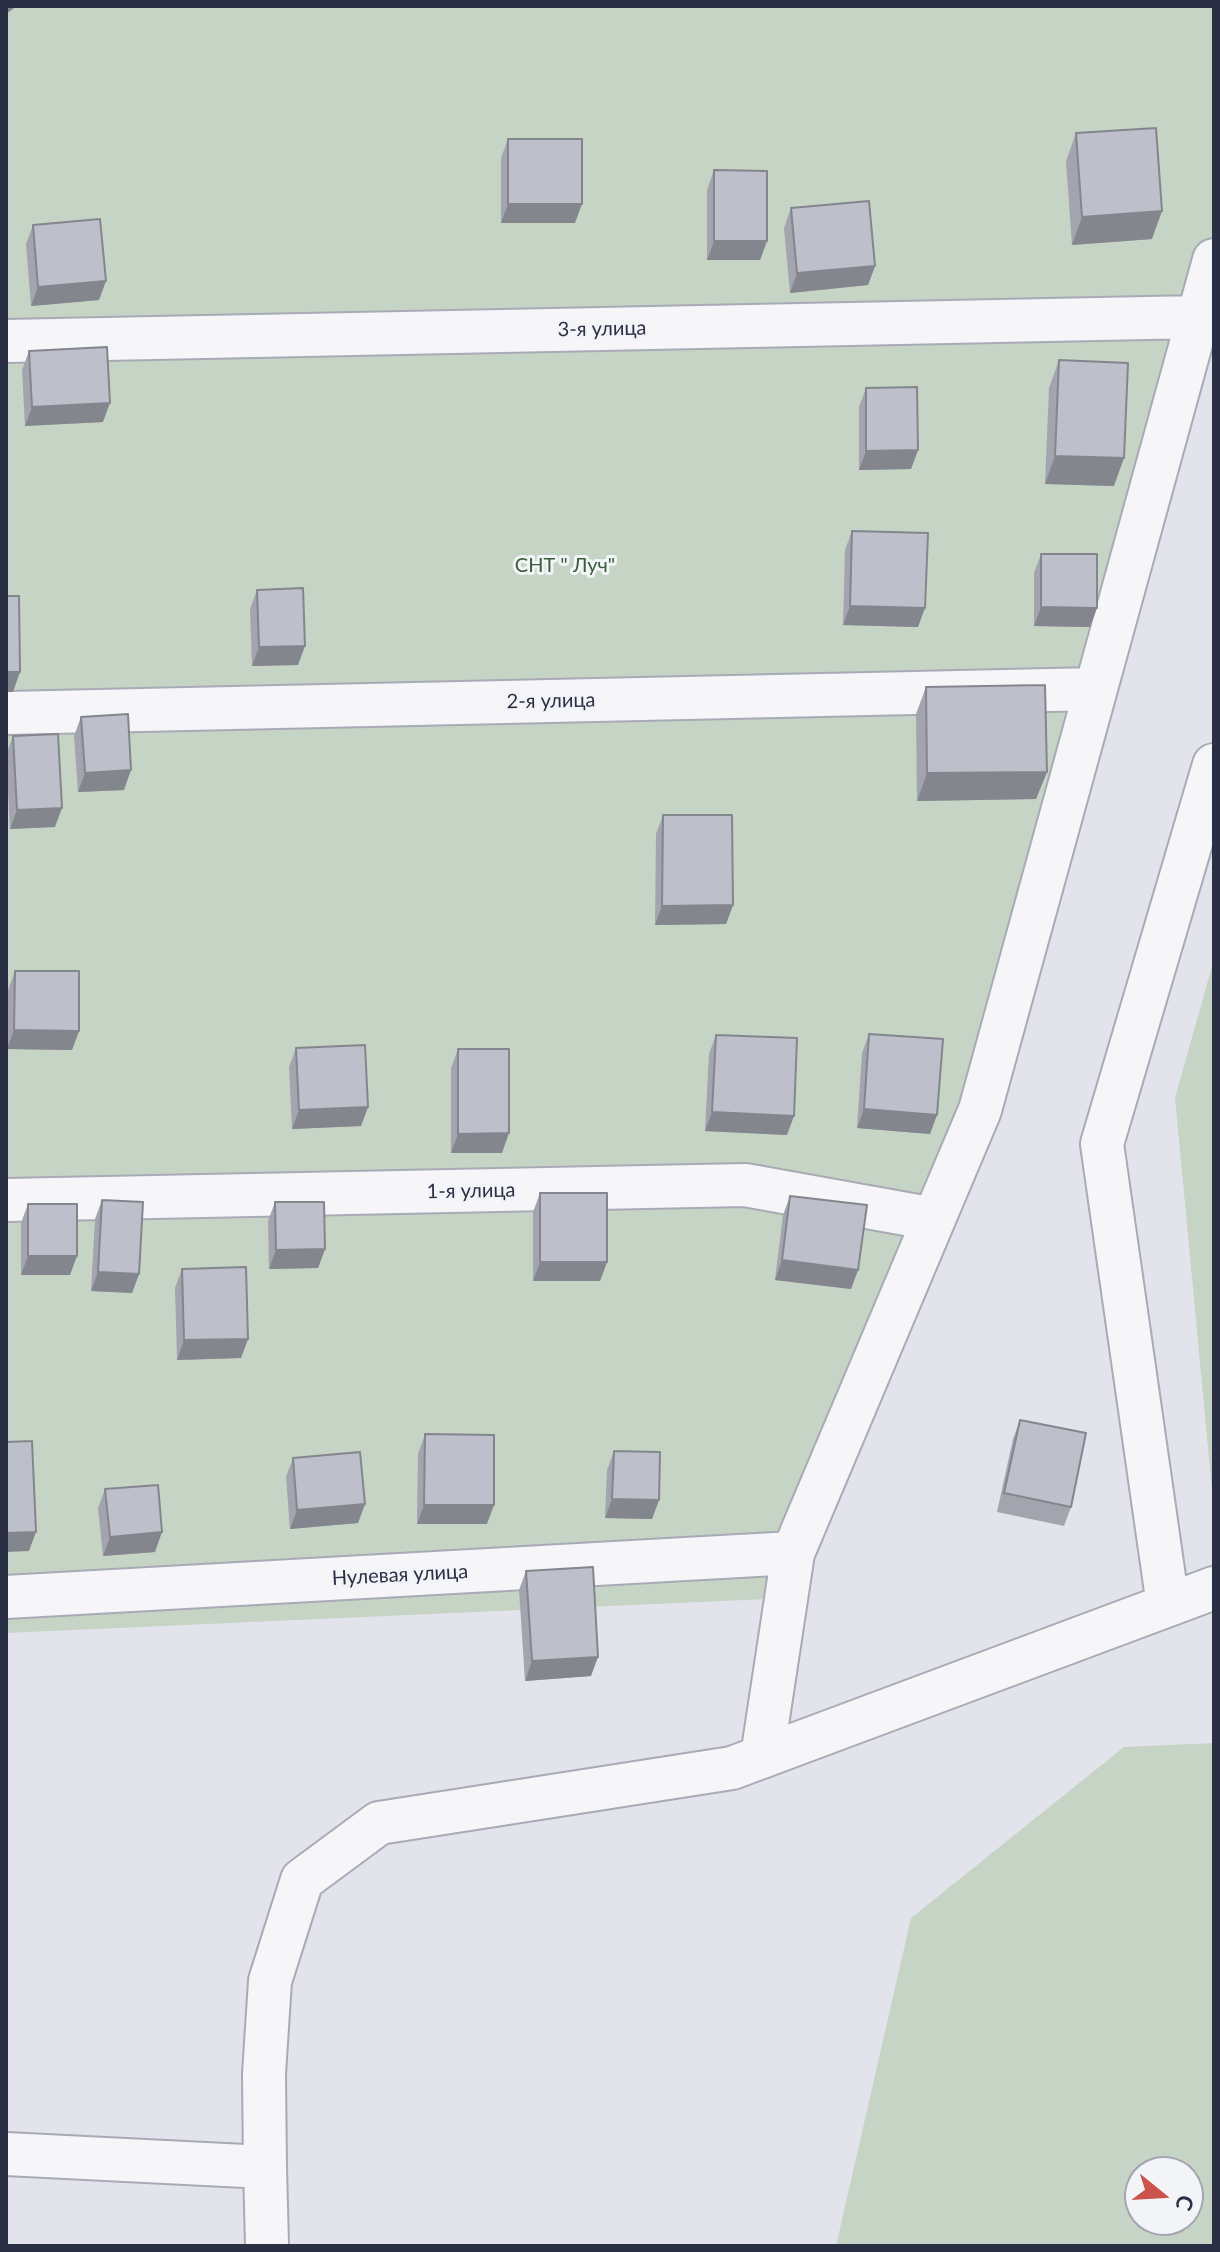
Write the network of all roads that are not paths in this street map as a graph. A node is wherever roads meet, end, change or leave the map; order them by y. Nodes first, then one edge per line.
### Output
1 (1214, 260) edge
2 (1197, 317) junction
3 (6, 341) edge
4 (1095, 689) junction
5 (6, 713) edge
6 (1214, 765) edge
7 (6, 1200) edge
8 (934, 1219) junction
9 (793, 1553) junction
10 (1214, 1588) edge
11 (6, 1597) edge
12 (1168, 1605) junction
13 (762, 1757) junction
14 (6, 2154) edge
15 (265, 2167) junction
16 (267, 2246) edge

1 - 2 street
2 - 3 street, 3-я улица
2 - 4 street
4 - 5 street, 2-я улица
4 - 8 street
6 - 12 street
7 - 8 street, 1-я улица
8 - 9 street
9 - 11 street, Нулевая улица
9 - 13 street
10 - 12 street
12 - 13 street
13 - 15 street
14 - 15 street
15 - 16 street

